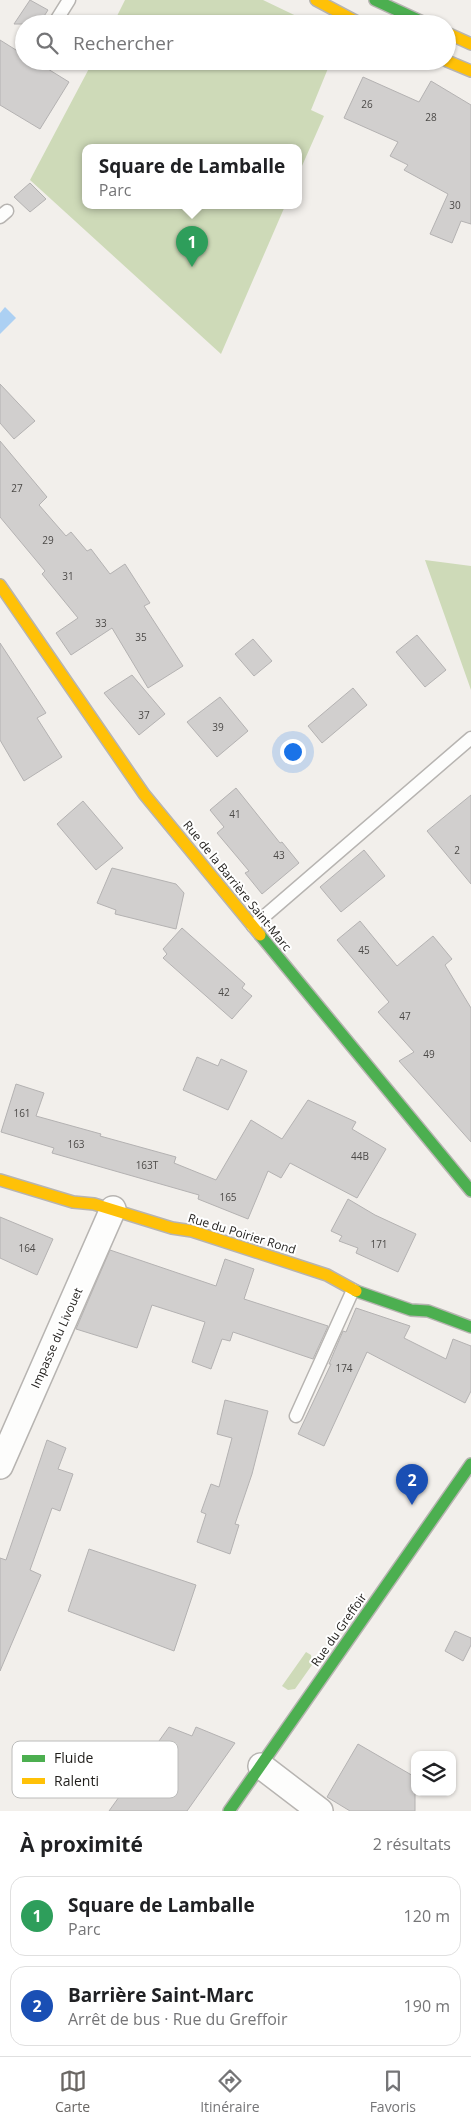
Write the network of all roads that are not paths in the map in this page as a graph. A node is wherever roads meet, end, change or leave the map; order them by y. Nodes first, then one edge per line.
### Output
1 (69, 0) edge
2 (316, 0) edge
3 (375, 0) edge
4 (60, 15) edge
5 (344, 15) edge
6 (408, 15) edge
7 (456, 37) edge
8 (471, 44) edge
9 (456, 65) edge
10 (471, 71) edge
11 (0, 585) edge
12 (471, 738) edge
13 (252, 926) junction
14 (0, 1180) edge
15 (471, 1191) edge
16 (113, 1209) junction
17 (353, 1290) junction
18 (471, 1327) edge
19 (296, 1416) dead end
20 (471, 1464) edge
21 (0, 1466) edge
22 (261, 1766) junction
23 (229, 1811) edge
24 (320, 1811) edge

1 - 4 lane
2 - 5 street
3 - 6 street
7 - 8 street
9 - 10 street
11 - 13 street, Rue de la Barrière Saint-Marc
12 - 13 lane
13 - 15 street, Rue de la Barrière Saint-Marc
14 - 16 street, Rue du Poirier Rond
16 - 17 street, Rue du Poirier Rond
16 - 21 street, Impasse du Livouet
17 - 18 street, Rue du Poirier Rond
17 - 19 lane
20 - 22 street, Rue du Greffoir
22 - 23 street, Rue du Greffoir
22 - 24 street

